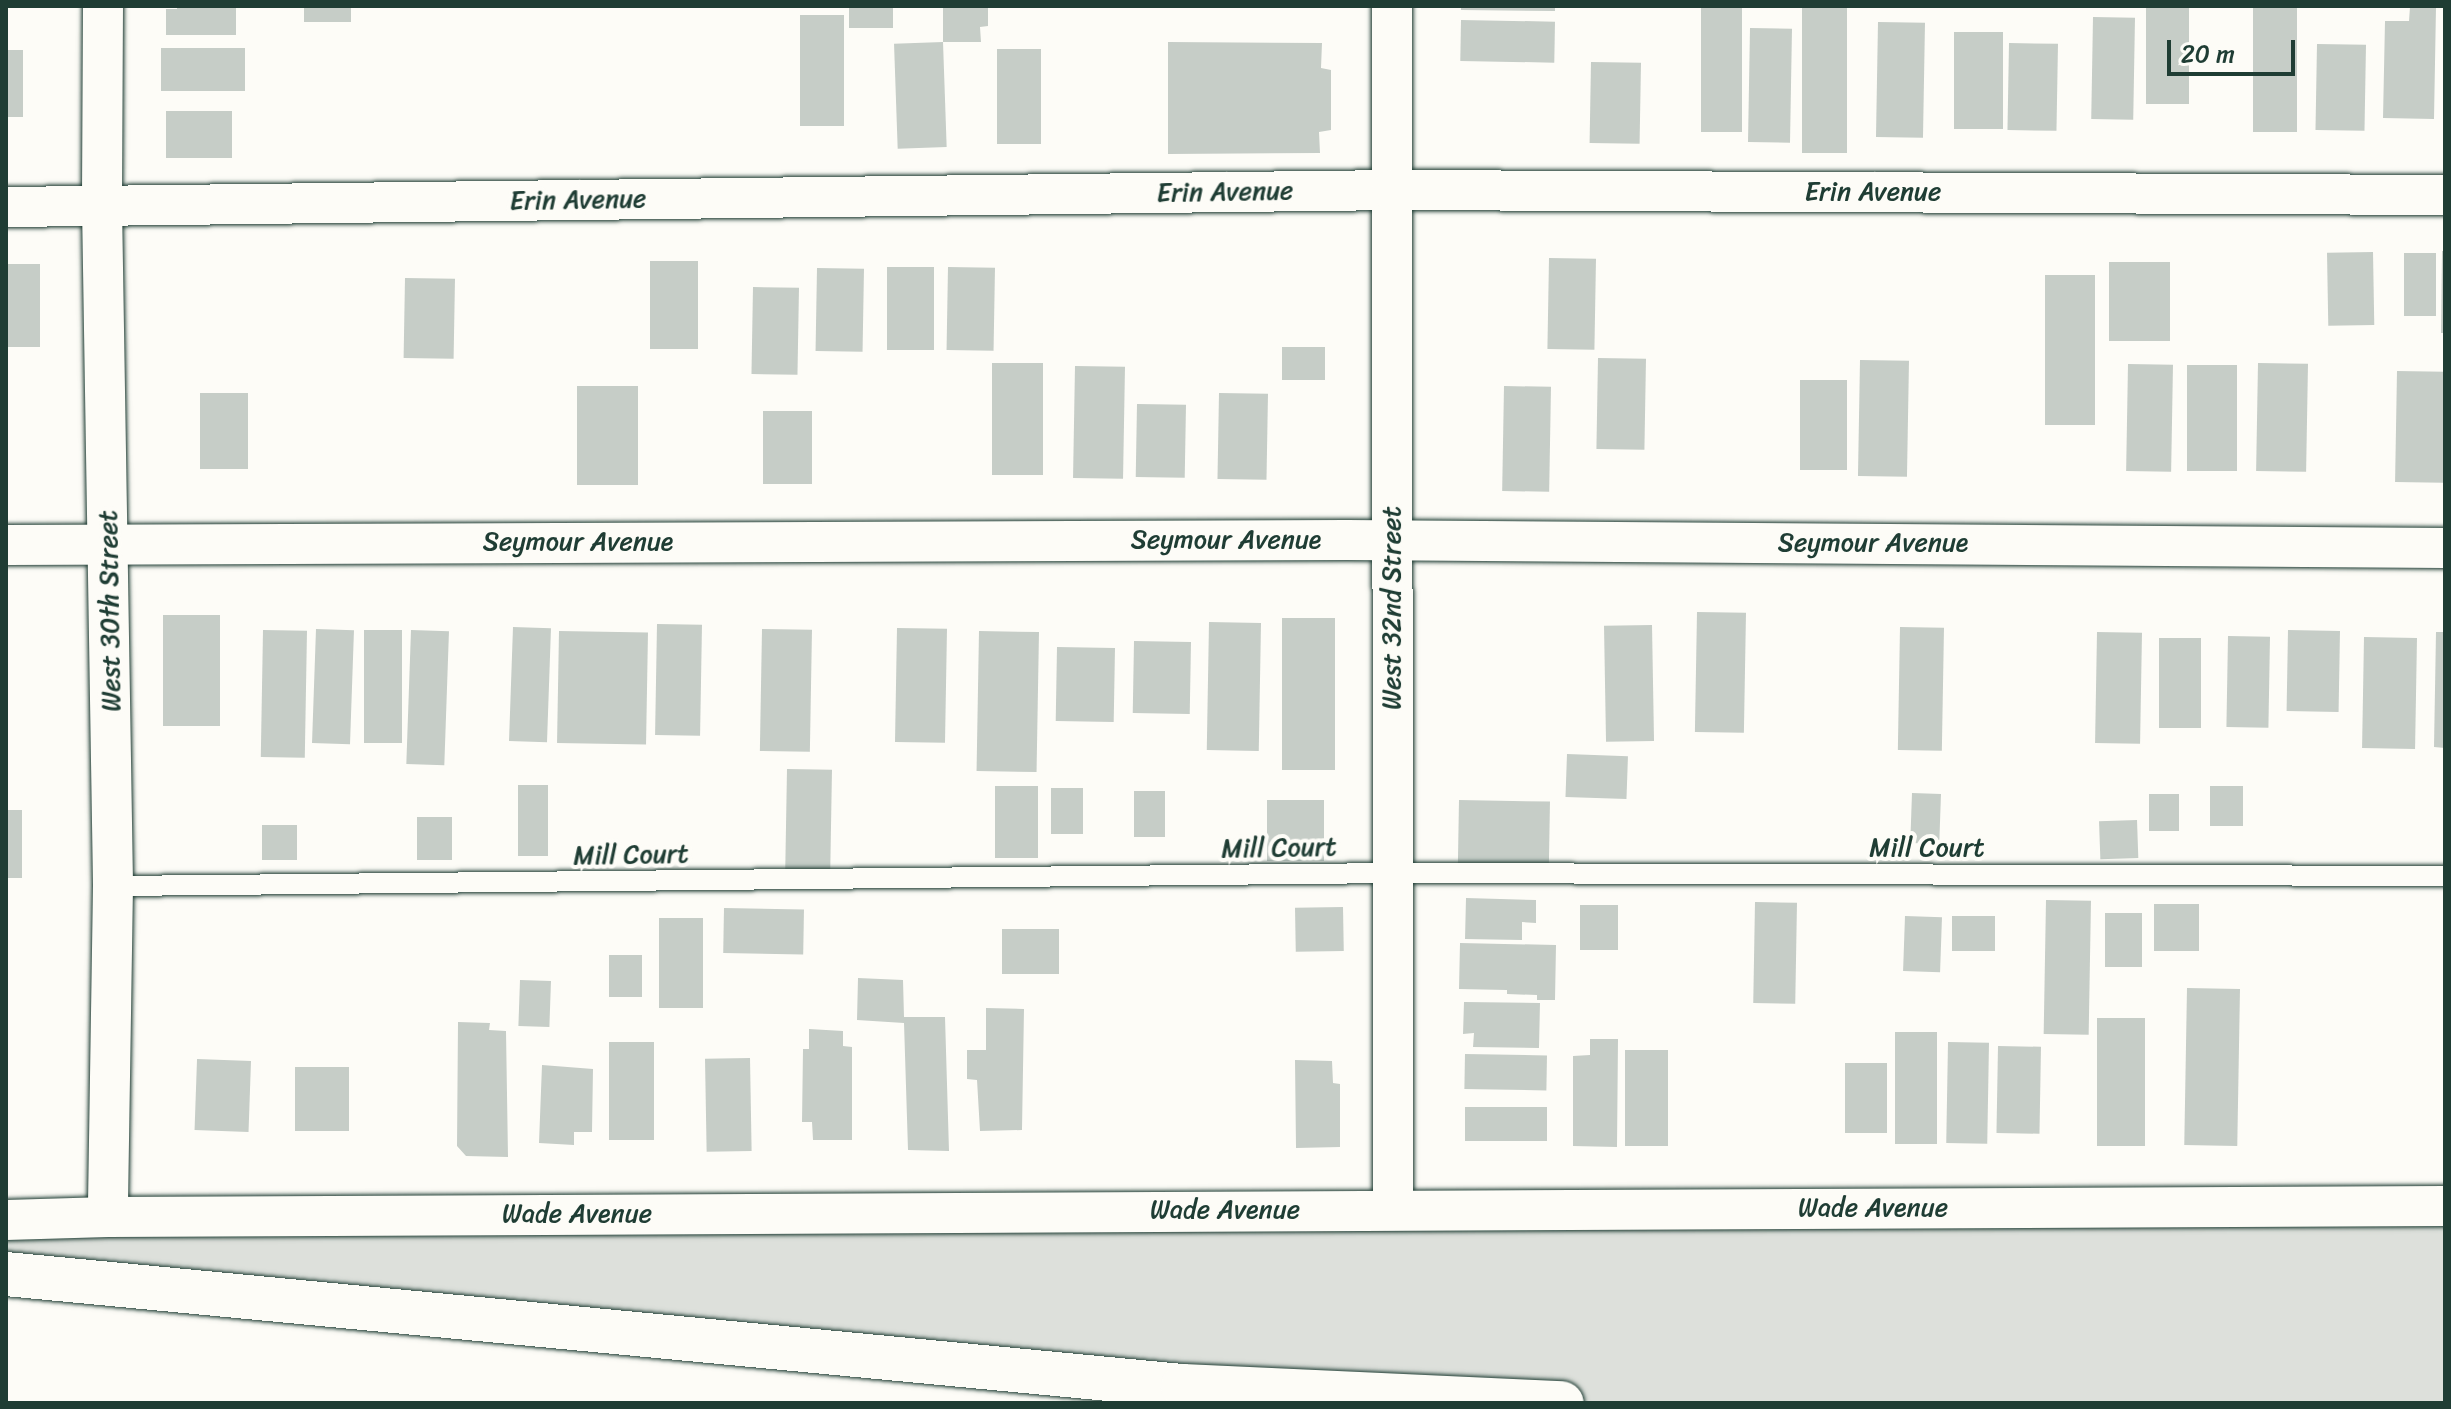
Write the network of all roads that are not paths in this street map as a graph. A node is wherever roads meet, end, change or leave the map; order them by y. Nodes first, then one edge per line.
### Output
1 (103, 6) edge
2 (1392, 6) edge
3 (1392, 190) junction
4 (2445, 195) edge
5 (102, 206) junction
6 (6, 207) edge
7 (1392, 540) junction
8 (109, 544) junction
9 (6, 545) edge
10 (2445, 548) edge
11 (1393, 873) junction
12 (2445, 876) edge
13 (113, 886) junction
14 (2445, 1206) edge
15 (1393, 1209) junction
16 (108, 1217) junction
17 (6, 1220) edge
18 (6, 1274) edge
19 (1562, 1403) edge

1 - 5 street, West 30th Street
2 - 3 street, West 32nd Street
3 - 4 street, Erin Avenue
3 - 5 street, Erin Avenue
3 - 7 street, West 32nd Street
5 - 6 street, Erin Avenue
5 - 8 street, West 30th Street
7 - 8 street, Seymour Avenue
7 - 10 street, Seymour Avenue
7 - 11 street, West 32nd Street
8 - 9 street, Seymour Avenue
8 - 13 street, West 30th Street
11 - 12 lane, Mill Court
11 - 13 lane, Mill Court
11 - 15 street, West 32nd Street
13 - 16 street, West 30th Street
14 - 15 street, Wade Avenue
15 - 16 street, Wade Avenue
16 - 17 street, Wade Avenue
18 - 19 highway

